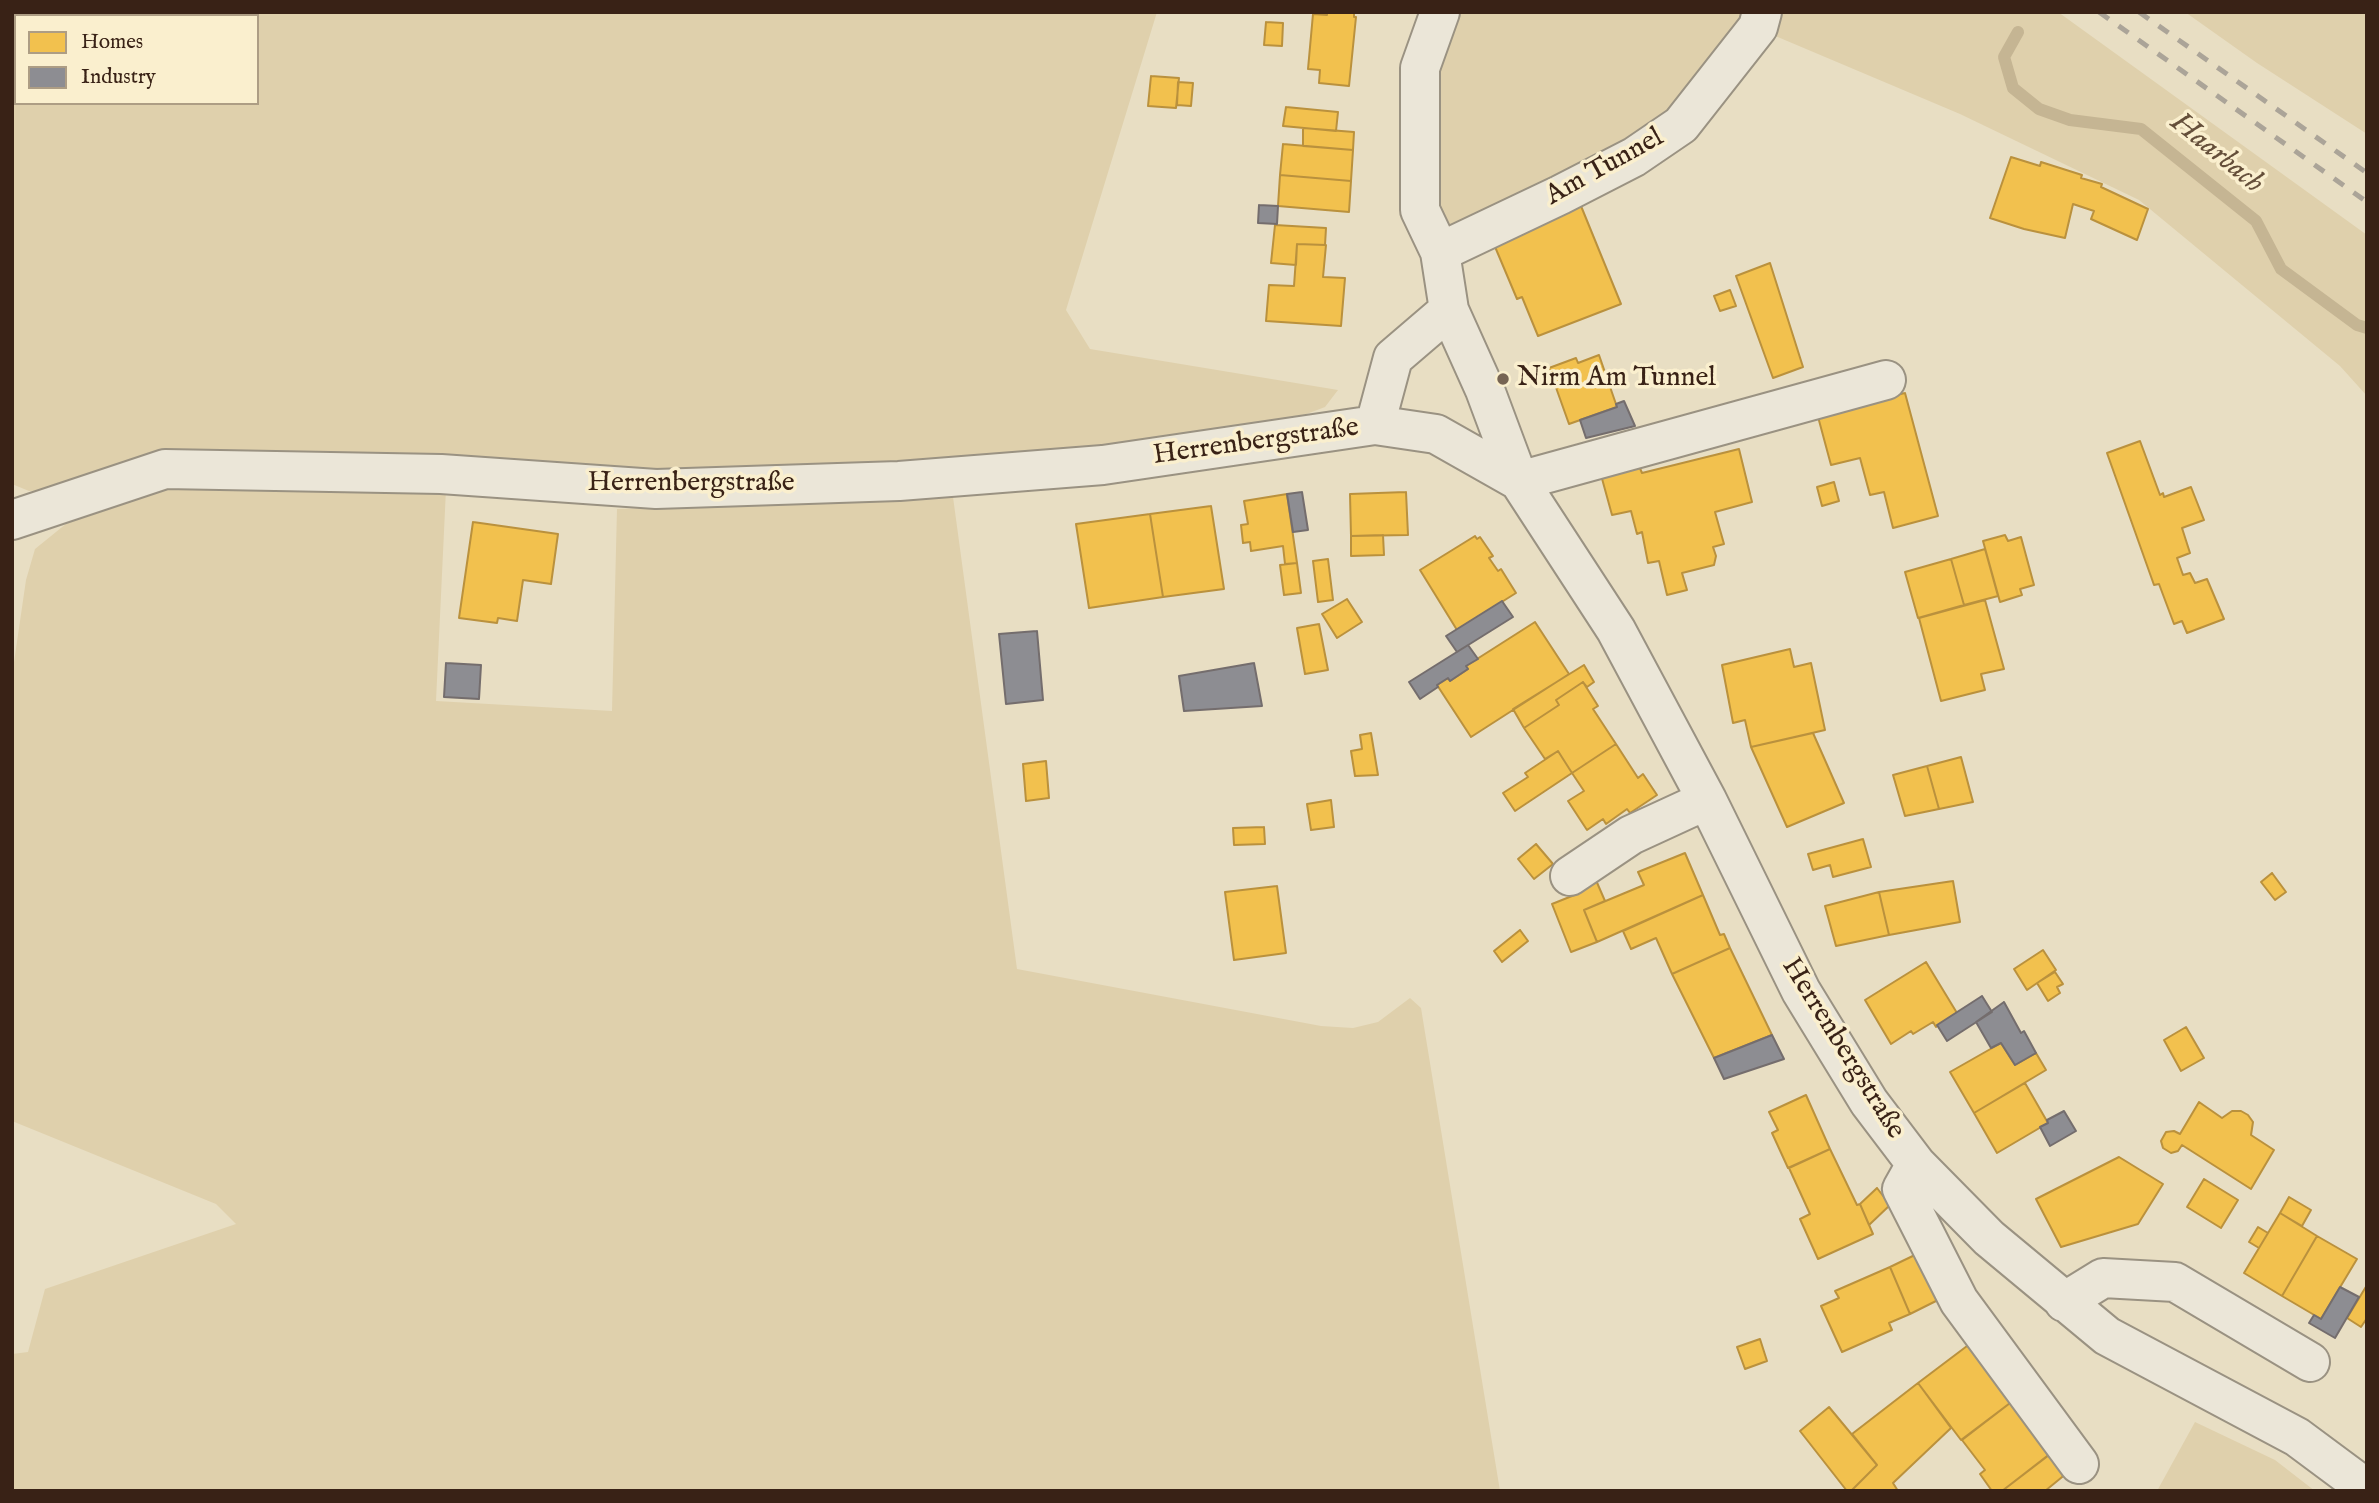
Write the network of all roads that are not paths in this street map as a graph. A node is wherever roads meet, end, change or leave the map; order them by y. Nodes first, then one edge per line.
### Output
1 (1440, 12) edge
2 (1762, 12) edge
3 (1440, 252) junction
4 (1449, 310) junction
5 (1886, 380) dead end
6 (1375, 425) junction
7 (1519, 481) junction
8 (12, 520) edge
9 (1707, 800) junction
10 (1570, 876) dead end
11 (1916, 1164) junction
12 (2064, 1301) junction
13 (2311, 1363) dead end
14 (2079, 1464) dead end
15 (2367, 1489) edge

1 - 3 street
2 - 3 street, Am Tunnel
3 - 4 street
4 - 6 street, Herrenbergstraße
4 - 7 street, Herrenbergstraße
5 - 7 street
6 - 7 street, Herrenbergstraße
6 - 8 street, Herrenbergstraße
7 - 9 street, Herrenbergstraße
9 - 10 street
9 - 11 street, Herrenbergstraße
11 - 12 street, Herrenbergstraße
11 - 14 street
12 - 13 street
12 - 15 street, Herrenbergstraße

